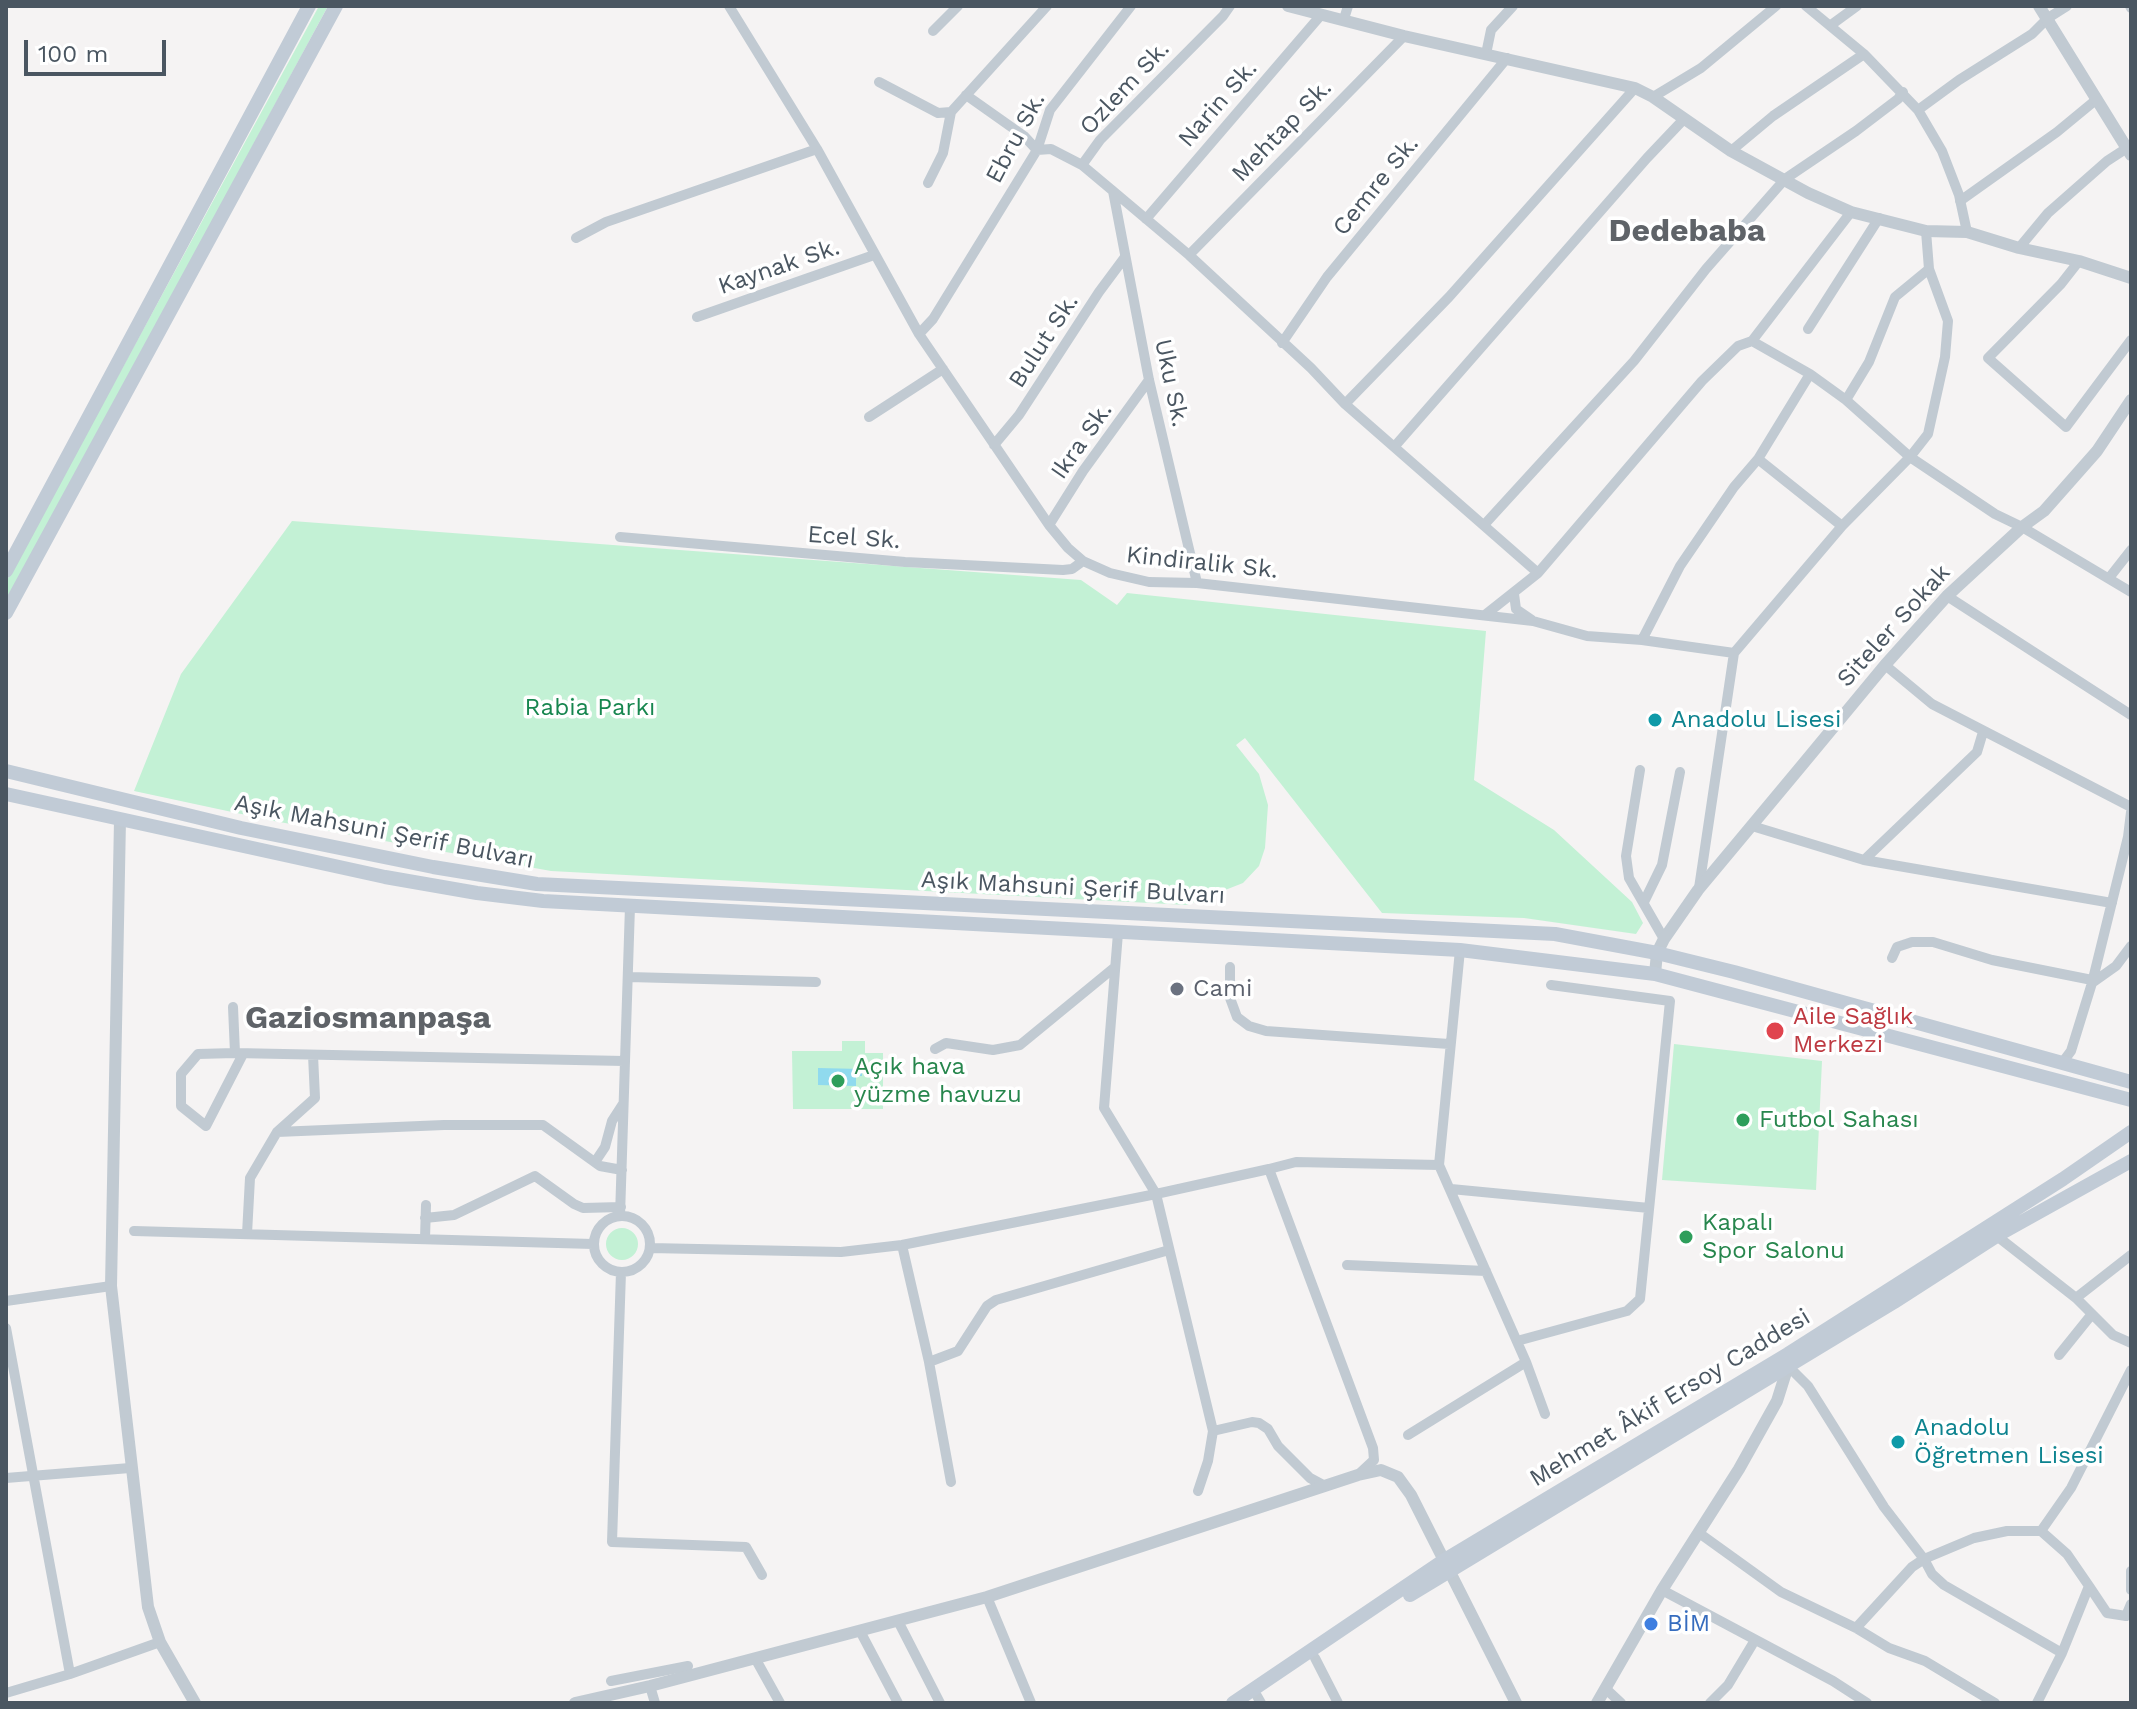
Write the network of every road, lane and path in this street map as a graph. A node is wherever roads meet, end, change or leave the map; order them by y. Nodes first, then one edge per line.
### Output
1 (309, 6) edge
2 (336, 6) edge
3 (729, 6) edge
4 (958, 6) edge
5 (1047, 6) edge
6 (1131, 6) edge
7 (1230, 6) edge
8 (1288, 6) edge
9 (1348, 6) edge
10 (1513, 6) edge
11 (1776, 6) edge
12 (1806, 6) edge
13 (1857, 6) edge
14 (2039, 6) edge
15 (2067, 6) edge
16 (1321, 15) junction
17 (2048, 18) junction
18 (1344, 19) junction
19 (1831, 25) junction
20 (933, 31) dead end
21 (1404, 36) junction
22 (1486, 54) junction
23 (1864, 54) junction
24 (1507, 58) junction
25 (879, 82) dead end
26 (1635, 88) junction
27 (1903, 92) junction
28 (966, 95) junction
29 (1653, 97) junction
30 (2097, 99) junction
31 (1918, 110) junction
32 (951, 112) junction
33 (1684, 119) junction
34 (817, 149) junction
35 (1037, 150) junction
36 (1731, 151) junction
37 (2129, 152) edge
38 (1082, 165) junction
39 (1785, 179) junction
40 (928, 183) dead end
41 (1113, 191) junction
42 (1960, 201) junction
43 (1851, 212) junction
44 (1879, 218) junction
45 (1146, 219) junction
46 (1926, 231) junction
47 (1967, 232) junction
48 (576, 238) dead end
49 (2019, 248) junction
50 (874, 255) junction
51 (1189, 255) junction
52 (1125, 257) junction
53 (2079, 261) junction
54 (1929, 269) junction
55 (2131, 278) edge
56 (697, 317) dead end
57 (1808, 329) dead end
58 (919, 334) junction
59 (2131, 340) edge
60 (1752, 341) junction
61 (1282, 343) junction
62 (943, 369) junction
63 (1810, 374) junction
64 (1149, 380) junction
65 (1846, 400) junction
66 (2131, 400) edge
67 (1345, 404) junction
68 (869, 417) dead end
69 (994, 445) junction
70 (1395, 446) junction
71 (1910, 457) junction
72 (1758, 459) junction
73 (1049, 525) junction
74 (1484, 525) junction
75 (1842, 526) junction
76 (2022, 527) junction
77 (620, 537) dead end
78 (2131, 550) edge
79 (1083, 561) junction
80 (6, 571) edge
81 (1538, 573) junction
82 (2109, 578) junction
83 (1197, 583) junction
84 (2131, 592) edge
85 (1514, 594) junction
86 (1947, 596) junction
87 (6, 613) edge
88 (1485, 615) junction
89 (1533, 621) junction
90 (1642, 640) junction
91 (1734, 653) junction
92 (1885, 665) junction
93 (2131, 715) edge
94 (1983, 732) junction
95 (1640, 770) dead end
96 (6, 771) edge
97 (1680, 772) dead end
98 (6, 794) edge
99 (2131, 810) edge
100 (120, 820) junction
101 (1752, 826) junction
102 (1864, 860) junction
103 (1698, 890) junction
104 (1644, 902) junction
105 (2112, 903) junction
106 (630, 906) junction
107 (1118, 933) junction
108 (1660, 946) junction
109 (2131, 946) edge
110 (1460, 950) junction
111 (1892, 958) dead end
112 (1115, 967) junction
113 (1230, 967) dead end
114 (1655, 974) junction
115 (629, 977) junction
116 (816, 982) dead end
117 (2092, 982) junction
118 (1551, 985) dead end
119 (233, 1007) dead end
120 (1449, 1044) junction
121 (935, 1049) dead end
122 (239, 1054) junction
123 (313, 1055) junction
124 (624, 1061) junction
125 (2062, 1063) junction
126 (2131, 1082) edge
127 (2131, 1100) edge
128 (623, 1104) junction
129 (277, 1132) junction
130 (2131, 1132) edge
131 (2131, 1161) edge
132 (595, 1162) junction
133 (1439, 1165) junction
134 (1269, 1169) junction
135 (622, 1170) junction
136 (1451, 1189) junction
137 (1156, 1194) junction
138 (426, 1205) dead end
139 (1649, 1208) junction
140 (620, 1212) junction
141 (425, 1218) junction
142 (134, 1231) dead end
143 (1991, 1231) junction
144 (247, 1234) junction
145 (425, 1239) junction
146 (593, 1244) junction
147 (902, 1245) junction
148 (650, 1248) junction
149 (1169, 1250) junction
150 (2131, 1255) edge
151 (1347, 1265) dead end
152 (1486, 1271) junction
153 (621, 1272) junction
154 (111, 1286) junction
155 (2076, 1298) junction
156 (6, 1301) edge
157 (2092, 1314) junction
158 (6, 1328) edge
159 (1517, 1341) junction
160 (2131, 1343) edge
161 (2059, 1355) dead end
162 (929, 1362) junction
163 (1526, 1362) junction
164 (1788, 1366) junction
165 (2131, 1370) edge
166 (1545, 1414) dead end
167 (1213, 1431) junction
168 (1408, 1435) dead end
169 (130, 1468) junction
170 (31, 1474) junction
171 (1358, 1475) junction
172 (6, 1478) edge
173 (951, 1482) dead end
174 (1325, 1486) junction
175 (1198, 1491) dead end
176 (2041, 1531) junction
177 (1699, 1533) junction
178 (1924, 1559) junction
179 (1445, 1565) junction
180 (2131, 1571) edge
181 (762, 1575) dead end
182 (2089, 1586) junction
183 (1662, 1590) junction
184 (2131, 1590) edge
185 (987, 1597) junction
186 (2131, 1604) edge
187 (898, 1621) junction
188 (1856, 1628) junction
189 (860, 1631) junction
190 (1755, 1640) junction
191 (160, 1642) junction
192 (2062, 1653) junction
193 (755, 1658) junction
194 (1315, 1658) junction
195 (688, 1666) dead end
196 (70, 1674) junction
197 (611, 1681) dead end
198 (650, 1686) junction
199 (1606, 1689) junction
200 (6, 1693) edge
201 (1255, 1701) edge
202 (195, 1703) edge
203 (575, 1703) edge
204 (655, 1703) edge
205 (780, 1703) edge
206 (898, 1703) edge
207 (940, 1703) edge
208 (1031, 1703) edge
209 (1233, 1703) edge
210 (1338, 1703) edge
211 (1516, 1703) edge
212 (1597, 1703) edge
213 (1621, 1703) edge
214 (1710, 1703) edge
215 (1867, 1703) edge
216 (1995, 1703) edge
217 (2037, 1703) edge

1 - 80 main road
2 - 87 main road
3 - 34 street, Kindiralik Sk.
4 - 20 street
5 - 28 street
6 - 35 street, Ebru Sk.
7 - 38 street, Ozlem Sk.
8 - 16 street
9 - 18 street
10 - 22 street
11 - 29 street
12 - 19 street
13 - 19 street
14 - 17 street
15 - 17 street
16 - 18 street
16 - 45 street, Narin Sk.
17 - 30 street
17 - 31 street
18 - 21 street
19 - 23 street
21 - 22 street
21 - 51 street, Mehtap Sk.
22 - 24 street
23 - 27 street
23 - 36 street
24 - 26 street
24 - 61 street, Cemre Sk.
25 - 32 street
26 - 29 street
26 - 67 street
27 - 31 street
27 - 39 street
28 - 32 street
28 - 35 street
29 - 33 street
30 - 37 street
30 - 42 street
31 - 42 street
32 - 40 street
33 - 36 street
33 - 70 street
34 - 48 street
34 - 50 street, Kindiralik Sk.
35 - 38 street
35 - 58 street, Ebru Sk.
36 - 39 street
37 - 49 street
38 - 41 street
39 - 43 street
39 - 74 street
41 - 45 street
41 - 52 street, Uku Sk.
42 - 47 street
43 - 44 street
43 - 60 street
44 - 46 street
44 - 57 street
45 - 51 street
46 - 47 street
46 - 54 street
47 - 49 street
49 - 53 street
50 - 56 street, Kaynak Sk.
50 - 58 street, Kindiralik Sk.
51 - 61 street
52 - 64 street, Uku Sk.
52 - 69 street, Bulut Sk.
53 - 55 street
53 - 59 street
54 - 65 street
54 - 71 street
58 - 62 street, Kindiralik Sk.
60 - 63 street
60 - 81 street
61 - 67 street
62 - 68 street
62 - 69 street, Kindiralik Sk.
63 - 65 street
63 - 72 street
64 - 73 street, Ikra Sk.
64 - 83 street, Uku Sk.
65 - 71 street
66 - 76 street, Siteler Sokak
67 - 70 street
69 - 73 street, Kindiralik Sk.
70 - 74 street
71 - 75 street
71 - 76 street
72 - 75 street
72 - 90 street
73 - 79 street, Kindiralik Sk.
74 - 81 street
75 - 91 street
76 - 82 street
76 - 86 street, Siteler Sokak
77 - 79 street, Ecel Sk.
78 - 82 street
79 - 83 street, Kindiralik Sk.
81 - 85 street
82 - 84 street
83 - 88 street, Kindiralik Sk.
85 - 88 street
85 - 89 street
86 - 92 street, Siteler Sokak
86 - 93 street
88 - 89 street, Kindiralik Sk.
89 - 90 street, Kindiralik Sk.
90 - 91 street, Kindiralik Sk.
91 - 103 street
92 - 94 street
92 - 101 street, Siteler Sokak
94 - 99 street
94 - 102 street
95 - 104 street
96 - 108 main road, Aşık Mahsuni Şerif Bulvarı
97 - 104 street
98 - 100 main road, Aşık Mahsuni Şerif Bulvarı
99 - 105 street
100 - 106 main road, Aşık Mahsuni Şerif Bulvarı
100 - 154 street
101 - 102 street
101 - 103 street, Siteler Sokak
102 - 105 street
103 - 108 street, Siteler Sokak
104 - 108 street
105 - 117 street
106 - 107 main road, Aşık Mahsuni Şerif Bulvarı
106 - 115 street
107 - 110 main road, Aşık Mahsuni Şerif Bulvarı
107 - 112 street
108 - 114 street, Siteler Sokak
108 - 125 main road, Aşık Mahsuni Şerif Bulvarı
109 - 117 street
110 - 114 main road, Aşık Mahsuni Şerif Bulvarı
110 - 120 street
111 - 117 street
112 - 121 street
112 - 137 street
113 - 120 street
114 - 127 main road, Aşık Mahsuni Şerif Bulvarı
115 - 116 street
115 - 124 street
117 - 125 street
118 - 139 street
119 - 122 street
120 - 133 street
122 - 122 street
122 - 123 street
123 - 124 street
123 - 129 street
124 - 128 street
125 - 126 main road, Aşık Mahsuni Şerif Bulvarı
128 - 132 street
128 - 135 street
129 - 132 street
129 - 144 street
130 - 143 main road, Mehmet Âkif Ersoy Caddesi
131 - 143 main road, Mehmet Âkif Ersoy Caddesi
132 - 135 street
133 - 134 street
133 - 136 street
134 - 137 street
134 - 171 street
135 - 140 street
136 - 139 street
136 - 152 street
137 - 147 street
137 - 149 street
138 - 141 street
139 - 159 street
140 - 141 street
140 - 146 street
140 - 148 street
141 - 145 street
142 - 144 street
143 - 155 street
143 - 164 main road, Mehmet Âkif Ersoy Caddesi
143 - 179 main road, Mehmet Âkif Ersoy Caddesi
144 - 145 street
145 - 146 street
146 - 153 street
147 - 148 street
147 - 162 street
148 - 153 street
149 - 162 street
149 - 167 street
150 - 155 street
151 - 152 street
152 - 159 street
153 - 181 street
154 - 156 street
154 - 169 street
155 - 157 street
157 - 160 street
157 - 161 street
158 - 170 street
159 - 163 street
162 - 173 street
163 - 166 street
163 - 168 street
164 - 177 street
164 - 178 street
164 - 179 main road, Mehmet Âkif Ersoy Caddesi
165 - 176 street
167 - 174 street
167 - 175 street
169 - 170 street
169 - 191 street
170 - 172 street
170 - 196 street
171 - 174 street
171 - 179 street
174 - 185 street
176 - 178 street
176 - 182 street
177 - 183 street
177 - 188 street
178 - 188 street
178 - 192 street
179 - 194 main road, Mehmet Âkif Ersoy Caddesi
179 - 209 main road, Mehmet Âkif Ersoy Caddesi
179 - 211 street
180 - 184 street
182 - 186 street
182 - 192 street
183 - 190 street
183 - 199 street
185 - 187 street
185 - 208 street
187 - 189 street
187 - 207 street
188 - 216 street
189 - 193 street
189 - 206 street
190 - 214 street
190 - 215 street
191 - 196 street
191 - 202 street
192 - 217 street
193 - 198 street
193 - 205 street
194 - 201 main road, Mehmet Âkif Ersoy Caddesi
194 - 210 street
195 - 197 street
196 - 200 street
198 - 203 street
198 - 204 street
199 - 212 street
199 - 213 street

